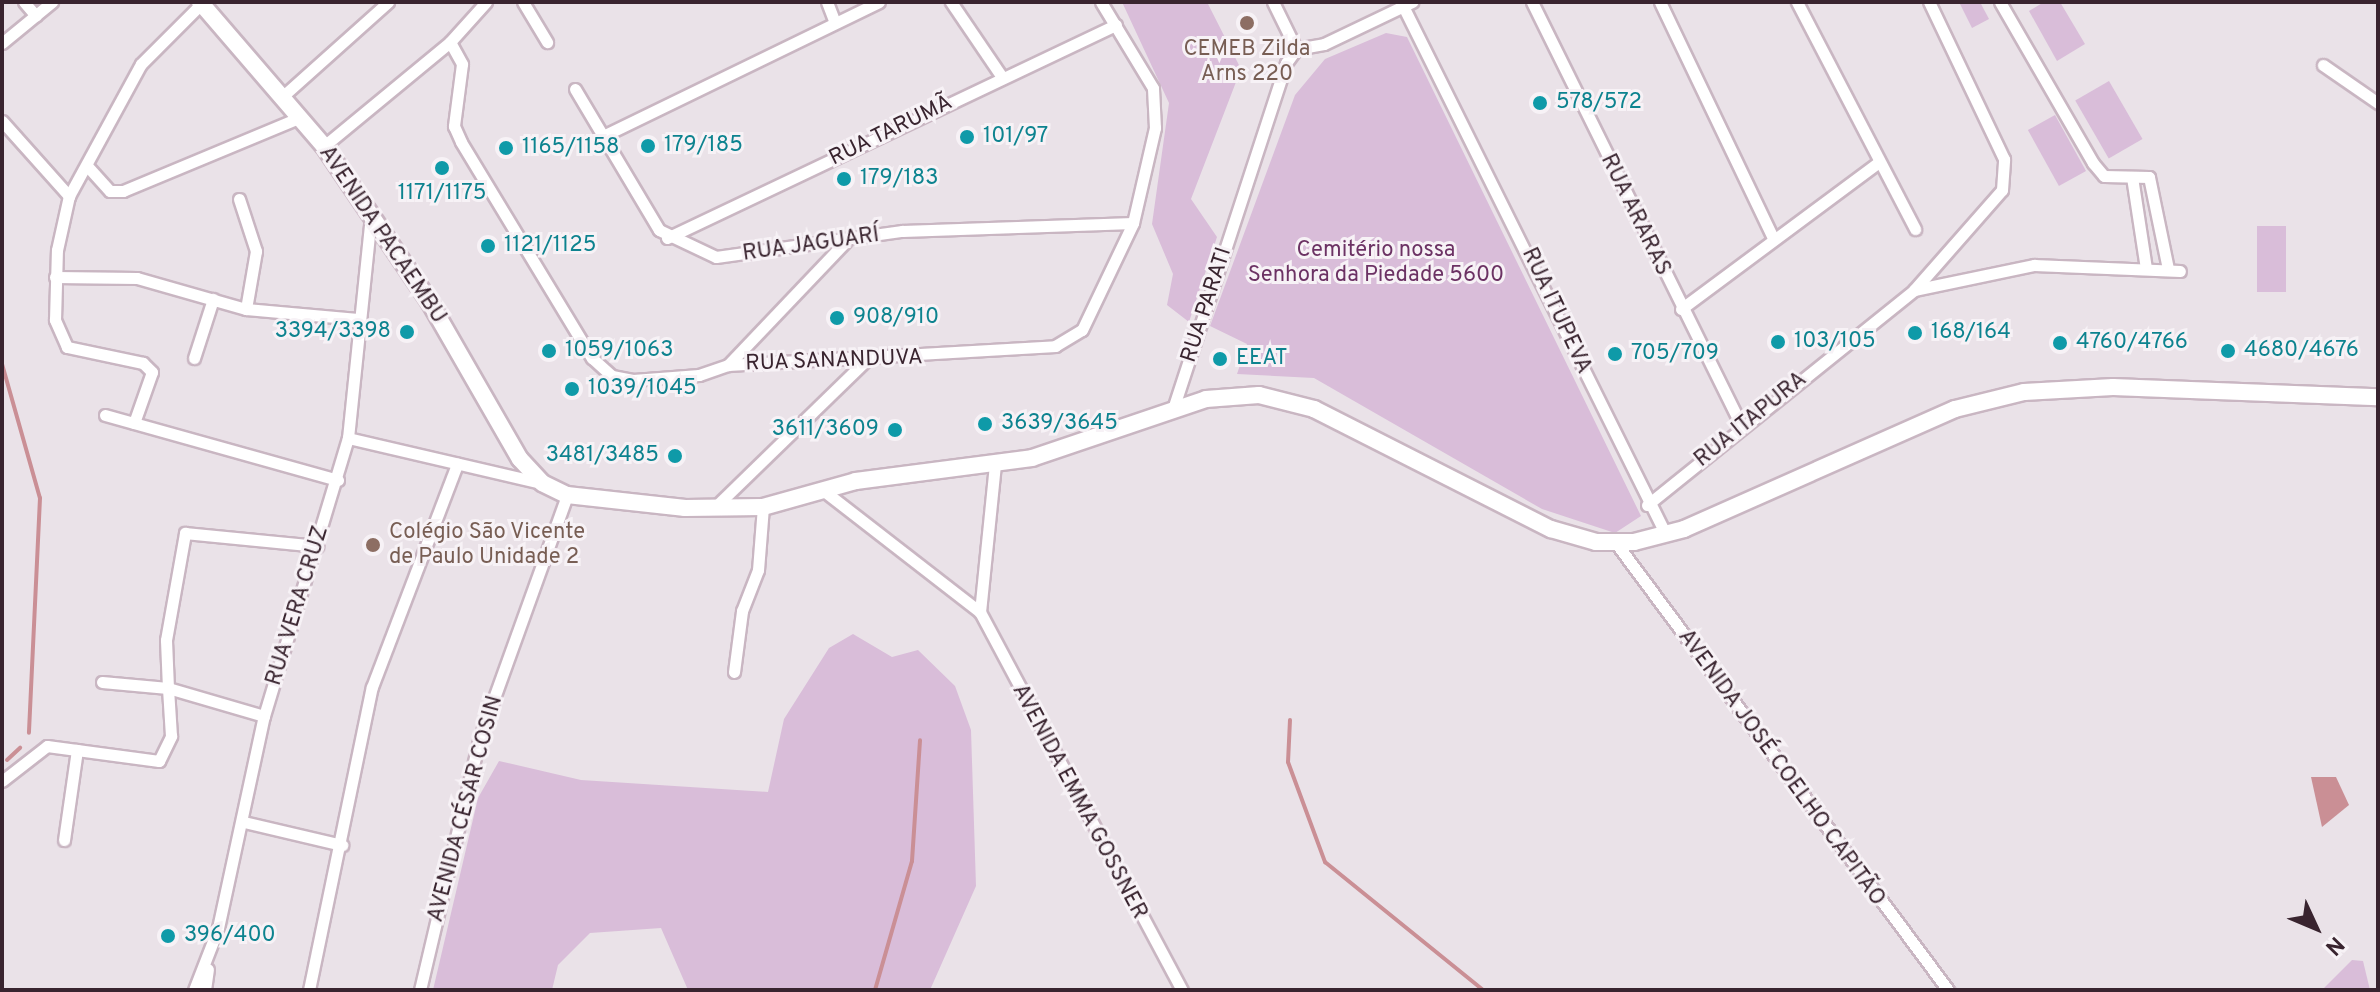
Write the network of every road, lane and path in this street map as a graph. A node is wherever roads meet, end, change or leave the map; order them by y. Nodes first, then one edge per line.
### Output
1 (24, 2) edge
2 (52, 2) edge
3 (388, 2) edge
4 (486, 2) edge
5 (523, 2) edge
6 (827, 2) edge
7 (879, 2) edge
8 (951, 2) edge
9 (1101, 2) edge
10 (1273, 2) edge
11 (1532, 2) edge
12 (1660, 2) edge
13 (1797, 2) edge
14 (1929, 2) edge
15 (2000, 2) edge
16 (200, 3) edge
17 (1405, 4) edge
18 (36, 16) junction
19 (835, 23) junction
20 (1116, 25) junction
21 (450, 42) junction
22 (547, 42) dead end
23 (2, 43) edge
24 (1296, 49) junction
25 (2323, 65) dead end
26 (1002, 77) junction
27 (575, 89) dead end
28 (283, 96) junction
29 (2378, 103) edge
30 (301, 117) junction
31 (2, 121) edge
32 (601, 137) junction
33 (324, 146) junction
34 (1876, 164) junction
35 (89, 168) junction
36 (2132, 177) junction
37 (69, 196) junction
38 (239, 199) dead end
39 (371, 217) junction
40 (1133, 223) junction
41 (1915, 229) dead end
42 (667, 238) junction
43 (1773, 238) junction
44 (845, 242) junction
45 (2146, 268) junction
46 (55, 277) junction
47 (1914, 290) junction
48 (213, 299) junction
49 (246, 309) junction
50 (1681, 309) junction
51 (358, 319) junction
52 (194, 358) dead end
53 (864, 362) junction
54 (728, 365) junction
55 (2378, 397) edge
56 (1173, 409) junction
57 (105, 415) dead end
58 (134, 423) junction
59 (1742, 426) junction
60 (348, 438) junction
61 (457, 464) junction
62 (995, 464) junction
63 (338, 480) junction
64 (542, 483) junction
65 (824, 491) junction
66 (567, 495) junction
67 (1647, 505) junction
68 (763, 507) junction
69 (714, 508) junction
70 (1666, 535) junction
71 (1616, 543) junction
72 (317, 546) junction
73 (980, 612) junction
74 (734, 672) dead end
75 (102, 682) dead end
76 (168, 688) junction
77 (264, 716) junction
78 (77, 750) junction
79 (2, 781) edge
80 (244, 822) junction
81 (64, 840) dead end
82 (342, 845) junction
83 (210, 953) junction
84 (194, 990) edge
85 (205, 990) edge
86 (309, 990) edge
87 (420, 990) edge
88 (1182, 990) edge
89 (1948, 990) edge

1 - 18 street
2 - 18 street
3 - 28 street
4 - 21 street
5 - 22 street
6 - 19 street
7 - 19 street
8 - 26 street
9 - 20 street, RUA SANANDUVA
10 - 24 street
11 - 50 street, RUA ARARAS
12 - 43 street
13 - 34 street
14 - 47 street, RUA ITAPURA
15 - 36 street
16 - 28 main road, AVENIDA PACAEMBU
16 - 35 street
17 - 24 street
17 - 67 street, RUA ITUPEVA
18 - 23 street
19 - 32 street
20 - 26 street, RUA TARUMÃ
20 - 40 street, RUA SANANDUVA
21 - 33 street
21 - 54 street, RUA SANANDUVA
24 - 56 street, RUA PARATI
25 - 29 street
26 - 42 street, RUA TARUMÃ
27 - 32 street
28 - 30 main road, AVENIDA PACAEMBU
30 - 33 main road, AVENIDA PACAEMBU
30 - 35 street
31 - 37 street
32 - 42 street
33 - 39 main road, AVENIDA PACAEMBU
34 - 41 street
34 - 43 street
35 - 37 street
36 - 45 street
36 - 45 street
37 - 46 street
38 - 49 street
39 - 51 street, RUA VERA CRUZ
39 - 64 main road, AVENIDA PACAEMBU
40 - 44 street, RUA JAGUARÍ
40 - 53 street, RUA SANANDUVA
42 - 44 street, RUA JAGUARÍ
43 - 50 street
44 - 54 street
45 - 47 street
46 - 48 street
46 - 58 street
47 - 59 street, RUA ITAPURA
48 - 49 street
48 - 52 street
49 - 51 street
50 - 59 street, RUA ARARAS
51 - 60 street, RUA VERA CRUZ
53 - 54 street, RUA SANANDUVA
53 - 69 street
55 - 70 main road
56 - 62 main road
56 - 71 main road
57 - 58 street
58 - 63 street
59 - 67 street, RUA ITAPURA
60 - 61 street
60 - 63 street, RUA VERA CRUZ
61 - 64 street
61 - 82 street
62 - 65 main road
62 - 73 street
63 - 72 street, RUA VERA CRUZ
64 - 66 main road
65 - 68 main road
65 - 73 street, AVENIDA EMMA GOSSNER
66 - 69 main road
66 - 87 street, AVENIDA CÉSAR COSIN
67 - 70 street, RUA ITUPEVA
68 - 69 main road
68 - 74 street
70 - 71 main road
71 - 89 street, AVENIDA JOSÉ COELHO CAPITÃO
72 - 76 street
72 - 77 street, RUA VERA CRUZ
73 - 88 street, AVENIDA EMMA GOSSNER
75 - 76 street
76 - 77 street
76 - 78 street
77 - 80 street, RUA VERA CRUZ
78 - 79 street
78 - 81 street
80 - 82 street
80 - 83 street, RUA VERA CRUZ
82 - 86 street
83 - 84 street, RUA VERA CRUZ
83 - 85 street

